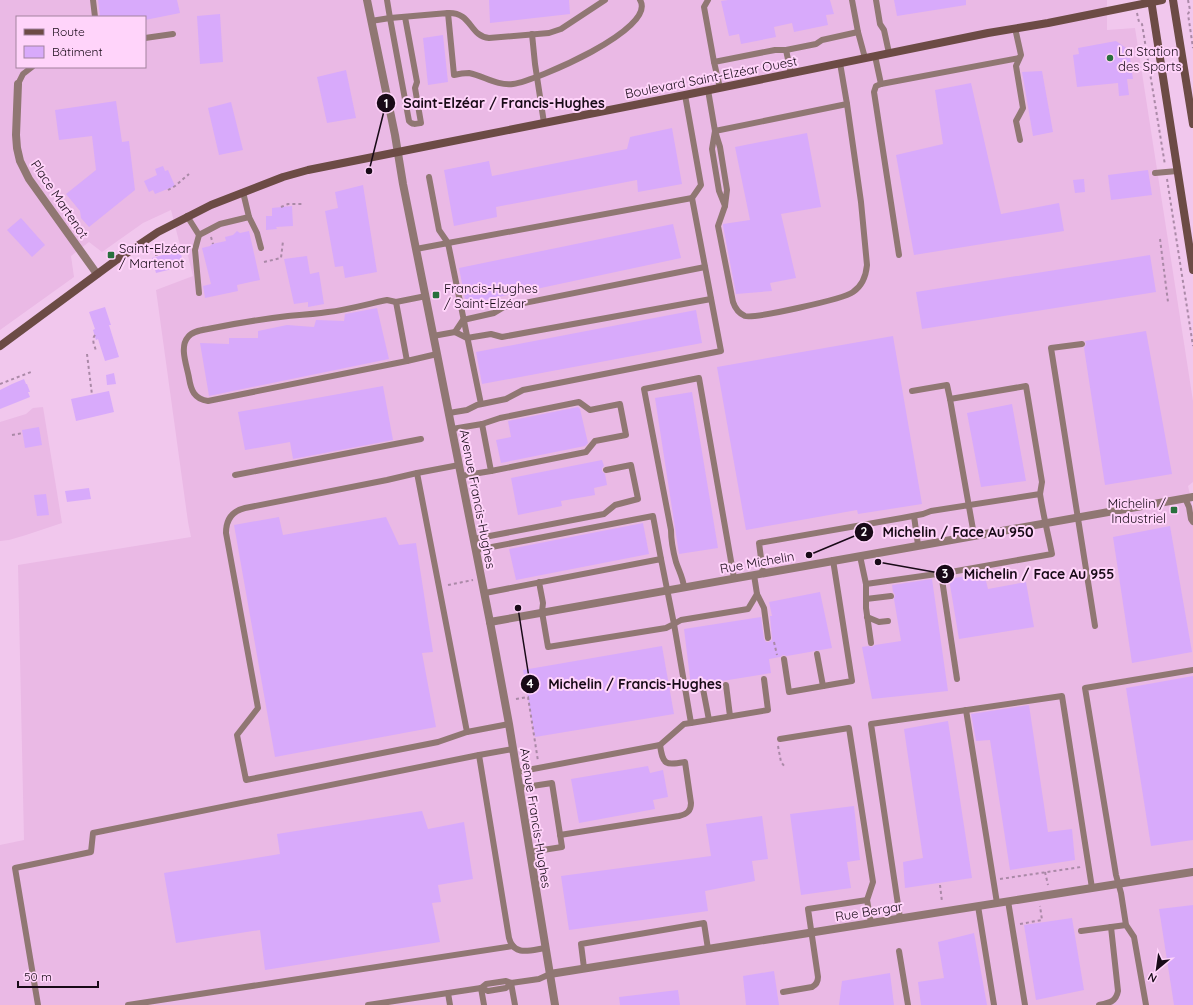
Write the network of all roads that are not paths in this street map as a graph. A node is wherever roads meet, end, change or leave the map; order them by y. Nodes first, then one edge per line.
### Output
1 (93, 0) edge
2 (367, 0) edge
3 (387, 0) edge
4 (606, 0) edge
5 (640, 0) edge
6 (708, 0) edge
7 (852, 0) edge
8 (876, 0) edge
9 (1162, 0) edge
10 (1173, 0) edge
11 (1151, 1) edge
12 (448, 13) junction
13 (95, 16) edge
14 (405, 17) junction
15 (390, 18) junction
16 (371, 21) junction
17 (1015, 28) junction
18 (858, 32) junction
19 (172, 34) dead end
20 (532, 34) junction
21 (146, 38) edge
22 (786, 50) junction
23 (889, 53) junction
24 (875, 56) junction
25 (865, 58) junction
26 (1019, 58) junction
27 (714, 62) junction
28 (840, 63) junction
29 (31, 68) edge
30 (791, 73) junction
31 (537, 76) junction
32 (18, 84) joint
33 (881, 84) junction
34 (720, 88) junction
35 (708, 90) junction
36 (685, 95) junction
37 (848, 104) junction
38 (544, 123) junction
39 (1193, 124) edge
40 (715, 131) junction
41 (1020, 140) dead end
42 (398, 152) junction
43 (1177, 171) junction
44 (1155, 174) dead end
45 (429, 177) dead end
46 (243, 192) junction
47 (692, 198) junction
48 (188, 216) junction
49 (249, 217) junction
50 (199, 235) junction
51 (448, 243) junction
52 (261, 248) dead end
53 (416, 249) junction
54 (899, 255) dead end
55 (705, 267) junction
56 (1193, 270) edge
57 (97, 274) junction
58 (199, 293) dead end
59 (426, 296) junction
60 (711, 299) junction
61 (396, 302) junction
62 (463, 320) junction
63 (455, 332) junction
64 (433, 336) junction
65 (467, 338) junction
66 (1082, 344) dead end
67 (0, 346) edge
68 (436, 354) junction
69 (407, 361) junction
70 (912, 391) dead end
71 (950, 399) junction
72 (480, 404) junction
73 (449, 413) junction
74 (482, 424) junction
75 (452, 429) junction
76 (421, 439) dead end
77 (459, 465) junction
78 (491, 470) junction
79 (606, 470) dead end
80 (417, 473) junction
81 (235, 475) dead end
82 (461, 476) junction
83 (1040, 494) junction
84 (1189, 498) edge
85 (969, 505) junction
86 (914, 516) junction
87 (1078, 517) junction
88 (1193, 522) edge
89 (1045, 523) junction
90 (974, 535) junction
91 (474, 539) junction
92 (918, 545) junction
93 (476, 550) junction
94 (860, 556) junction
95 (661, 559) junction
96 (833, 560) junction
97 (763, 573) junction
98 (941, 573) junction
99 (754, 575) junction
100 (734, 578) junction
101 (539, 582) junction
102 (866, 584) junction
103 (684, 587) junction
104 (668, 590) junction
105 (485, 593) junction
106 (757, 594) junction
107 (891, 596) dead end
108 (866, 599) junction
109 (542, 612) junction
110 (867, 617) junction
111 (888, 621) dead end
112 (490, 622) junction
113 (674, 624) junction
114 (1095, 626) dead end
115 (768, 638) road end
116 (871, 643) dead end
117 (817, 654) dead end
118 (784, 662) road end
119 (1193, 670) edge
120 (764, 679) dead end
121 (957, 679) dead end
122 (726, 685) dead end
123 (823, 686) junction
124 (703, 689) dead end
125 (966, 710) junction
126 (730, 716) junction
127 (709, 720) junction
128 (691, 723) junction
129 (509, 724) junction
130 (467, 732) junction
131 (780, 739) road end
132 (660, 745) junction
133 (513, 749) junction
134 (479, 755) junction
135 (517, 772) junction
136 (519, 788) junction
137 (560, 835) junction
138 (530, 852) junction
139 (1193, 872) edge
140 (1118, 884) junction
141 (1092, 888) junction
142 (867, 900) junction
143 (1008, 901) junction
144 (997, 903) junction
145 (978, 906) junction
146 (900, 918) junction
147 (871, 923) junction
148 (1126, 925) junction
149 (1110, 927) junction
150 (1081, 931) dead end
151 (812, 932) junction
152 (513, 946) junction
153 (545, 948) junction
154 (708, 948) junction
155 (899, 951) dead end
156 (584, 968) junction
157 (550, 974) junction
158 (511, 983) junction
159 (481, 988) junction
160 (782, 992) dead end
161 (448, 993) junction
162 (38, 1005) edge
163 (128, 1005) edge
164 (368, 1005) edge
165 (450, 1005) edge
166 (484, 1005) edge
167 (515, 1005) edge
168 (554, 1005) edge
169 (908, 1005) edge
170 (994, 1005) edge
171 (1025, 1005) edge
172 (1099, 1005) edge
173 (1146, 1005) edge

1 - 13 lane
2 - 16 street, Avenue Francis-Hughes
3 - 15 lane
4 - 20 lane
5 - 31 lane
6 - 27 lane
7 - 18 lane
8 - 23 lane
9 - 11 street, Boulevard Saint-Elzéar Ouest
10 - 39 street
11 - 17 street, Boulevard Saint-Elzéar Ouest
11 - 43 street
12 - 14 lane
12 - 20 lane
12 - 31 lane
14 - 15 lane
14 - 15 lane
15 - 16 lane
16 - 42 street, Avenue Francis-Hughes
17 - 23 street, Boulevard Saint-Elzéar Ouest
17 - 26 lane
18 - 22 lane
18 - 25 lane
19 - 21 lane
20 - 31 lane
22 - 27 lane
22 - 30 lane
23 - 24 street, Boulevard Saint-Elzéar Ouest
24 - 25 street, Boulevard Saint-Elzéar Ouest
24 - 33 lane
25 - 28 street, Boulevard Saint-Elzéar Ouest
26 - 33 lane
26 - 41 lane
27 - 34 lane
28 - 30 street, Boulevard Saint-Elzéar Ouest
28 - 37 lane
29 - 32 lane
30 - 34 street, Boulevard Saint-Elzéar Ouest
31 - 38 lane
32 - 57 street, Place Martenot
33 - 54 lane
34 - 35 street, Boulevard Saint-Elzéar Ouest
35 - 36 street, Boulevard Saint-Elzéar Ouest
35 - 40 lane
36 - 38 street, Boulevard Saint-Elzéar Ouest
36 - 47 lane
37 - 40 lane
37 - 40 lane
38 - 42 street, Boulevard Saint-Elzéar Ouest
42 - 46 street, Boulevard Saint-Elzéar Ouest
42 - 53 street, Avenue Francis-Hughes
43 - 44 lane
43 - 56 street
45 - 51 lane
46 - 48 street, Boulevard Saint-Elzéar Ouest
46 - 49 lane
47 - 51 lane
47 - 55 lane
48 - 50 lane
48 - 57 street, Boulevard Saint-Elzéar Ouest
49 - 50 lane
49 - 52 lane
50 - 58 lane
51 - 53 lane
51 - 62 lane
53 - 59 street, Avenue Francis-Hughes
55 - 60 lane
55 - 62 lane
57 - 67 street, Boulevard Saint-Elzéar Ouest
59 - 61 lane
59 - 64 street, Avenue Francis-Hughes
60 - 65 lane
60 - 72 lane
61 - 69 lane
61 - 69 lane
62 - 63 lane
62 - 65 lane
63 - 64 lane
63 - 65 lane
64 - 68 street, Avenue Francis-Hughes
65 - 72 lane
66 - 87 lane
68 - 69 lane
68 - 73 street, Avenue Francis-Hughes
70 - 71 lane
71 - 83 lane
71 - 85 lane
72 - 73 lane
73 - 75 street, Avenue Francis-Hughes
74 - 75 lane
74 - 78 lane
74 - 78 lane
75 - 77 street, Avenue Francis-Hughes
76 - 81 lane
77 - 80 lane
77 - 82 street, Avenue Francis-Hughes
78 - 82 lane
79 - 91 lane
80 - 130 lane
80 - 130 lane
82 - 91 street, Avenue Francis-Hughes
83 - 85 lane
83 - 89 lane
84 - 87 street, Rue Michelin
84 - 88 lane
85 - 86 lane
85 - 90 lane
86 - 92 lane
86 - 97 lane
87 - 89 street, Rue Michelin
87 - 114 lane
89 - 90 street, Rue Michelin
89 - 98 lane
90 - 92 street, Rue Michelin
91 - 93 street, Avenue Francis-Hughes
92 - 94 street, Rue Michelin
93 - 95 lane
93 - 105 street, Avenue Francis-Hughes
94 - 96 street, Rue Michelin
94 - 102 lane
95 - 101 lane
95 - 104 lane
96 - 97 street, Rue Michelin
96 - 123 lane
97 - 99 street, Rue Michelin
98 - 102 lane
98 - 121 lane
99 - 100 street, Rue Michelin
99 - 106 lane
100 - 103 street, Rue Michelin
100 - 103 lane
101 - 105 lane
101 - 109 lane
102 - 108 lane
103 - 104 street, Rue Michelin
104 - 109 street, Rue Michelin
104 - 113 lane
105 - 112 street, Avenue Francis-Hughes
106 - 113 lane
106 - 115 lane
107 - 108 lane
108 - 110 lane
109 - 112 street, Rue Michelin
109 - 113 lane
110 - 111 lane
110 - 116 lane
112 - 129 street, Avenue Francis-Hughes
113 - 128 lane
117 - 123 lane
118 - 123 lane
119 - 140 lane
120 - 126 lane
122 - 126 lane
124 - 127 lane
125 - 141 lane
125 - 144 lane
125 - 146 lane
126 - 127 lane
127 - 128 lane
128 - 132 lane
129 - 130 lane
129 - 133 street, Avenue Francis-Hughes
131 - 142 lane
132 - 135 lane
132 - 137 lane
133 - 134 lane
133 - 135 street, Avenue Francis-Hughes
134 - 152 lane
134 - 162 lane
135 - 136 street, Avenue Francis-Hughes
136 - 137 lane
136 - 138 street, Avenue Francis-Hughes
137 - 138 lane
138 - 153 street, Avenue Francis-Hughes
139 - 140 street, Rue Bergar
140 - 141 street, Rue Bergar
140 - 148 lane
141 - 143 street, Rue Bergar
142 - 147 lane
142 - 151 lane
143 - 144 street, Rue Bergar
143 - 171 lane
144 - 145 street, Rue Bergar
145 - 146 street, Rue Bergar
145 - 170 lane
146 - 147 street, Rue Bergar
147 - 151 street, Rue Bergar
148 - 149 lane
148 - 173 lane
149 - 150 lane
149 - 172 lane
151 - 154 street, Rue Bergar
151 - 160 lane
152 - 153 lane
152 - 163 lane
153 - 157 street, Avenue Francis-Hughes
154 - 156 street, Rue Bergar
154 - 156 lane
155 - 169 lane
156 - 157 street, Rue Bergar
157 - 158 lane
157 - 168 street, Avenue Francis-Hughes
158 - 159 lane
158 - 167 lane
159 - 161 lane
159 - 166 lane
161 - 164 lane
161 - 165 lane

